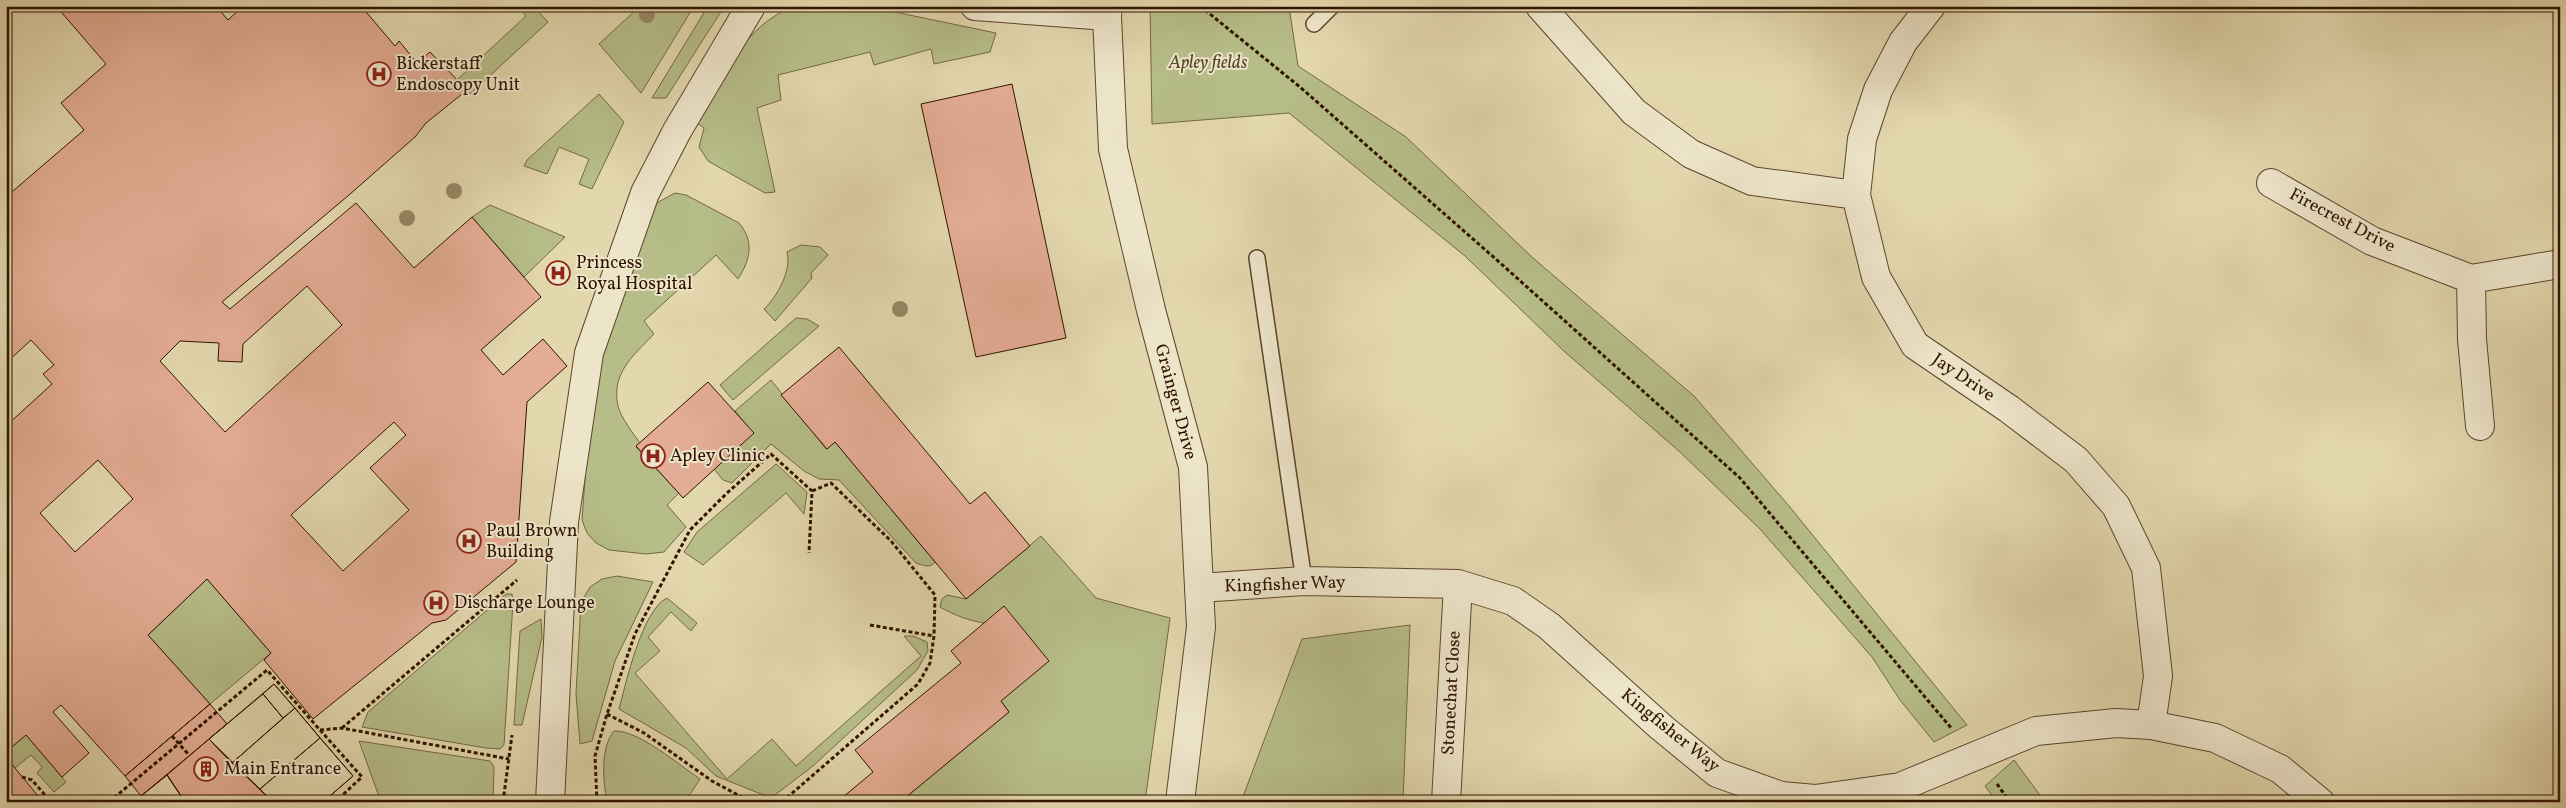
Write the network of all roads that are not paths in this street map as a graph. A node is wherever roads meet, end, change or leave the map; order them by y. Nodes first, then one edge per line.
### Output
1 (751, 6) edge
2 (975, 6) edge
3 (1332, 6) edge
4 (1540, 6) edge
5 (1931, 6) edge
6 (1108, 11) edge
7 (1314, 24) dead end
8 (2271, 183) dead end
9 (1856, 194) junction
10 (1257, 258) dead end
11 (2560, 264) edge
12 (2470, 279) junction
13 (2480, 426) dead end
14 (1304, 581) junction
15 (1458, 584) junction
16 (1199, 588) junction
17 (2151, 725) junction
18 (1815, 800) edge
19 (550, 802) edge
20 (1180, 802) edge
21 (1446, 802) edge
22 (2320, 802) edge

1 - 19 street
2 - 6 street
3 - 7 lane
4 - 9 street
5 - 9 street, Jay Drive
6 - 16 street, Grainger Drive
8 - 12 street, Firecrest Drive
9 - 17 street, Jay Drive
10 - 14 lane
11 - 12 street
12 - 13 street
14 - 15 street, Kingfisher Way
14 - 16 street, Kingfisher Way
15 - 18 street, Kingfisher Way
15 - 21 street, Stonechat Close
16 - 20 street, Grainger Drive
17 - 18 street, Kingfisher Way
17 - 22 street, Kingfisher Way

